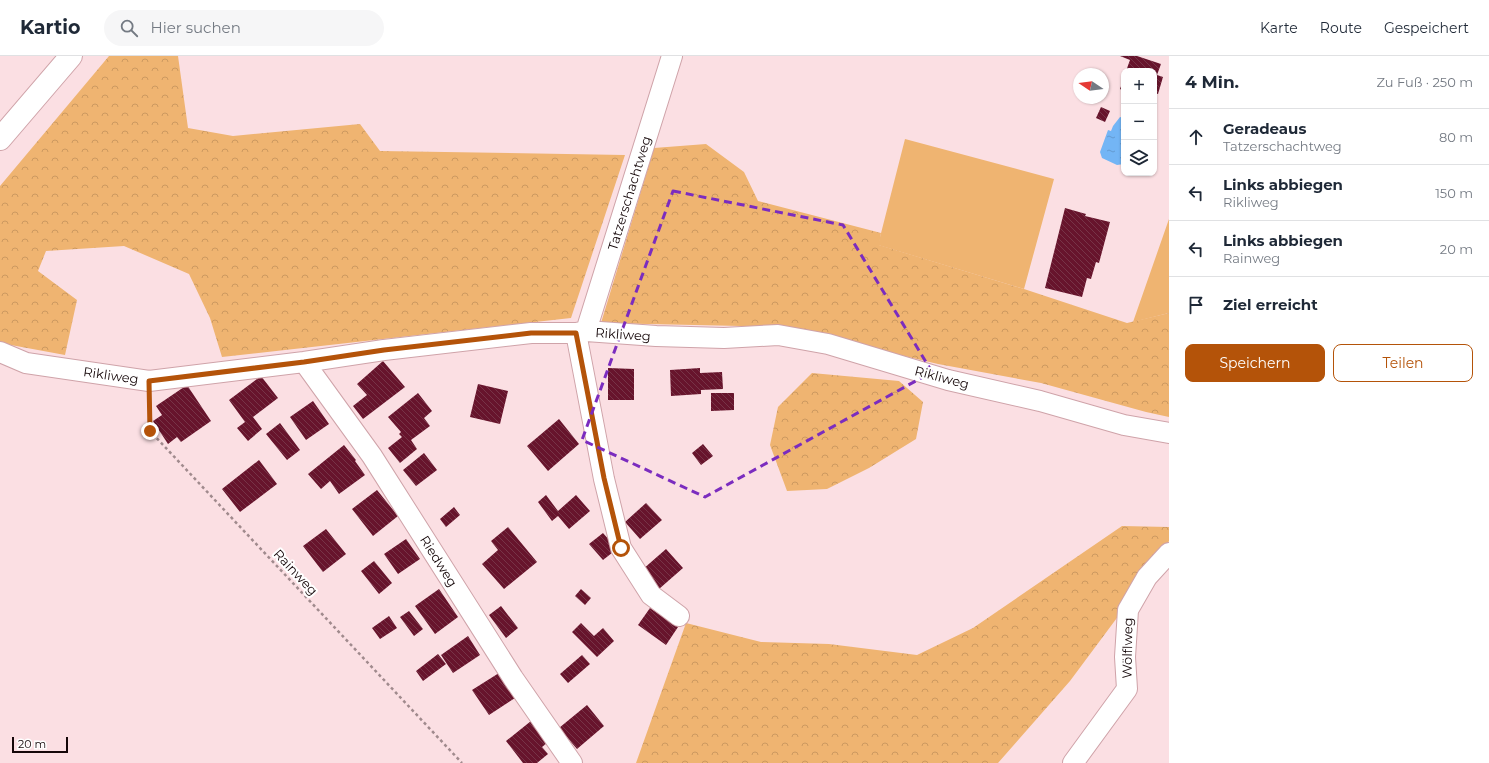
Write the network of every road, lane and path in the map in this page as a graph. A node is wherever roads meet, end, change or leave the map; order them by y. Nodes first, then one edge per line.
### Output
1 (71, 56) edge
2 (672, 56) edge
3 (0, 139) edge
4 (581, 332) junction
5 (0, 352) edge
6 (304, 362) junction
7 (149, 381) junction
8 (1169, 433) edge
9 (1169, 553) edge
10 (679, 616) dead end
11 (462, 763) edge
12 (572, 763) edge
13 (1073, 763) edge

1 - 3 main road
2 - 4 street, Tatzerschachtweg
4 - 6 street, Rikliweg
4 - 8 street, Rikliweg
4 - 10 street, Tatzerschachtweg
5 - 7 street, Rikliweg
6 - 7 street, Rikliweg
6 - 12 street, Riedweg
7 - 11 path, Rainweg
9 - 13 street, Wölflweg

